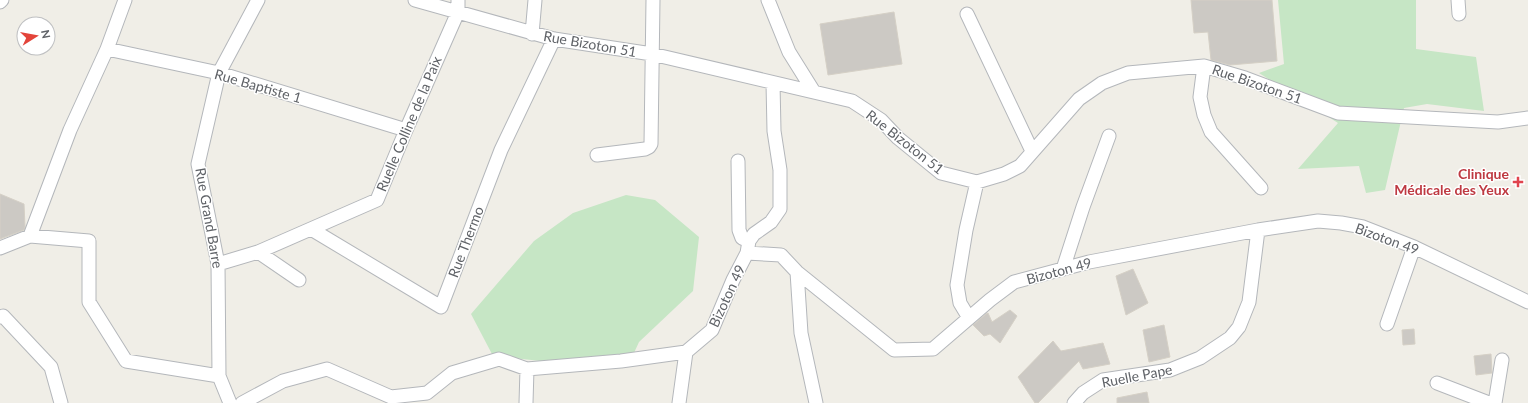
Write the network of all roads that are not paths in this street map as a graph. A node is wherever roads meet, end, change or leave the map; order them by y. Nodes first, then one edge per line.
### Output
1 (125, 0) edge
2 (258, 0) edge
3 (415, 0) edge
4 (535, 0) edge
5 (653, 0) edge
6 (768, 0) edge
7 (1458, 0) edge
8 (458, 6) edge
9 (967, 14) dead end
10 (1459, 14) dead end
11 (532, 34) junction
12 (554, 39) junction
13 (107, 49) junction
14 (652, 54) junction
15 (1204, 66) junction
16 (219, 74) junction
17 (773, 83) junction
18 (814, 92) junction
19 (1528, 118) edge
20 (406, 130) junction
21 (1108, 136) dead end
22 (1032, 152) junction
23 (597, 154) dead end
24 (738, 161) dead end
25 (977, 182) junction
26 (1261, 188) dead end
27 (310, 229) junction
28 (1258, 230) junction
29 (30, 236) junction
30 (748, 247) junction
31 (0, 248) edge
32 (1414, 248) junction
33 (258, 252) junction
34 (218, 264) junction
35 (1063, 269) junction
36 (797, 272) junction
37 (299, 280) dead end
38 (1528, 302) edge
39 (0, 317) edge
40 (969, 318) junction
41 (1387, 324) dead end
42 (686, 352) junction
43 (1502, 360) dead end
44 (527, 370) junction
45 (219, 376) junction
46 (1437, 383) dead end
47 (61, 403) edge
48 (230, 403) edge
49 (242, 403) edge
50 (526, 403) edge
51 (679, 403) edge
52 (816, 403) edge
53 (1074, 403) edge
54 (1489, 403) edge
55 (1495, 403) edge

1 - 13 street
2 - 16 street, Rue Grand Barre
3 - 8 street, Rue Bizoton 51
4 - 11 street
5 - 14 street
6 - 18 street
7 - 10 street
8 - 11 street, Rue Bizoton 51
8 - 20 street, Ruelle Colline de la Paix
9 - 22 street
11 - 12 street, Rue Bizoton 51
12 - 14 street, Rue Bizoton 51
12 - 27 street, Rue Thermo
13 - 16 street, Rue Baptiste 1
13 - 29 street
14 - 17 street, Rue Bizoton 51
14 - 23 street
15 - 19 street, Rue Bizoton 51
15 - 22 street, Rue Bizoton 51
15 - 26 street
16 - 20 street, Rue Baptiste 1
16 - 34 street, Rue Grand Barre
17 - 18 street, Rue Bizoton 51
17 - 30 street
18 - 25 street, Rue Bizoton 51
20 - 27 street, Ruelle Colline de la Paix
21 - 35 street
22 - 25 street, Rue Bizoton 51
24 - 30 street
25 - 40 street
27 - 33 street, Ruelle Colline de la Paix
28 - 32 street, Bizoton 49
28 - 35 street, Bizoton 49
28 - 53 street, Ruelle Pape
29 - 31 street
29 - 45 street
30 - 36 street, Bizoton 49
30 - 42 street, Bizoton 49
32 - 38 street, Bizoton 49
32 - 41 street
33 - 34 street, Ruelle Colline de la Paix
33 - 37 street
34 - 45 street, Rue Grand Barre
35 - 40 street, Bizoton 49
36 - 40 street, Bizoton 49
36 - 52 street
39 - 47 street
42 - 44 street
42 - 51 street
43 - 55 street
44 - 49 street
44 - 50 street
45 - 48 street
46 - 54 street

